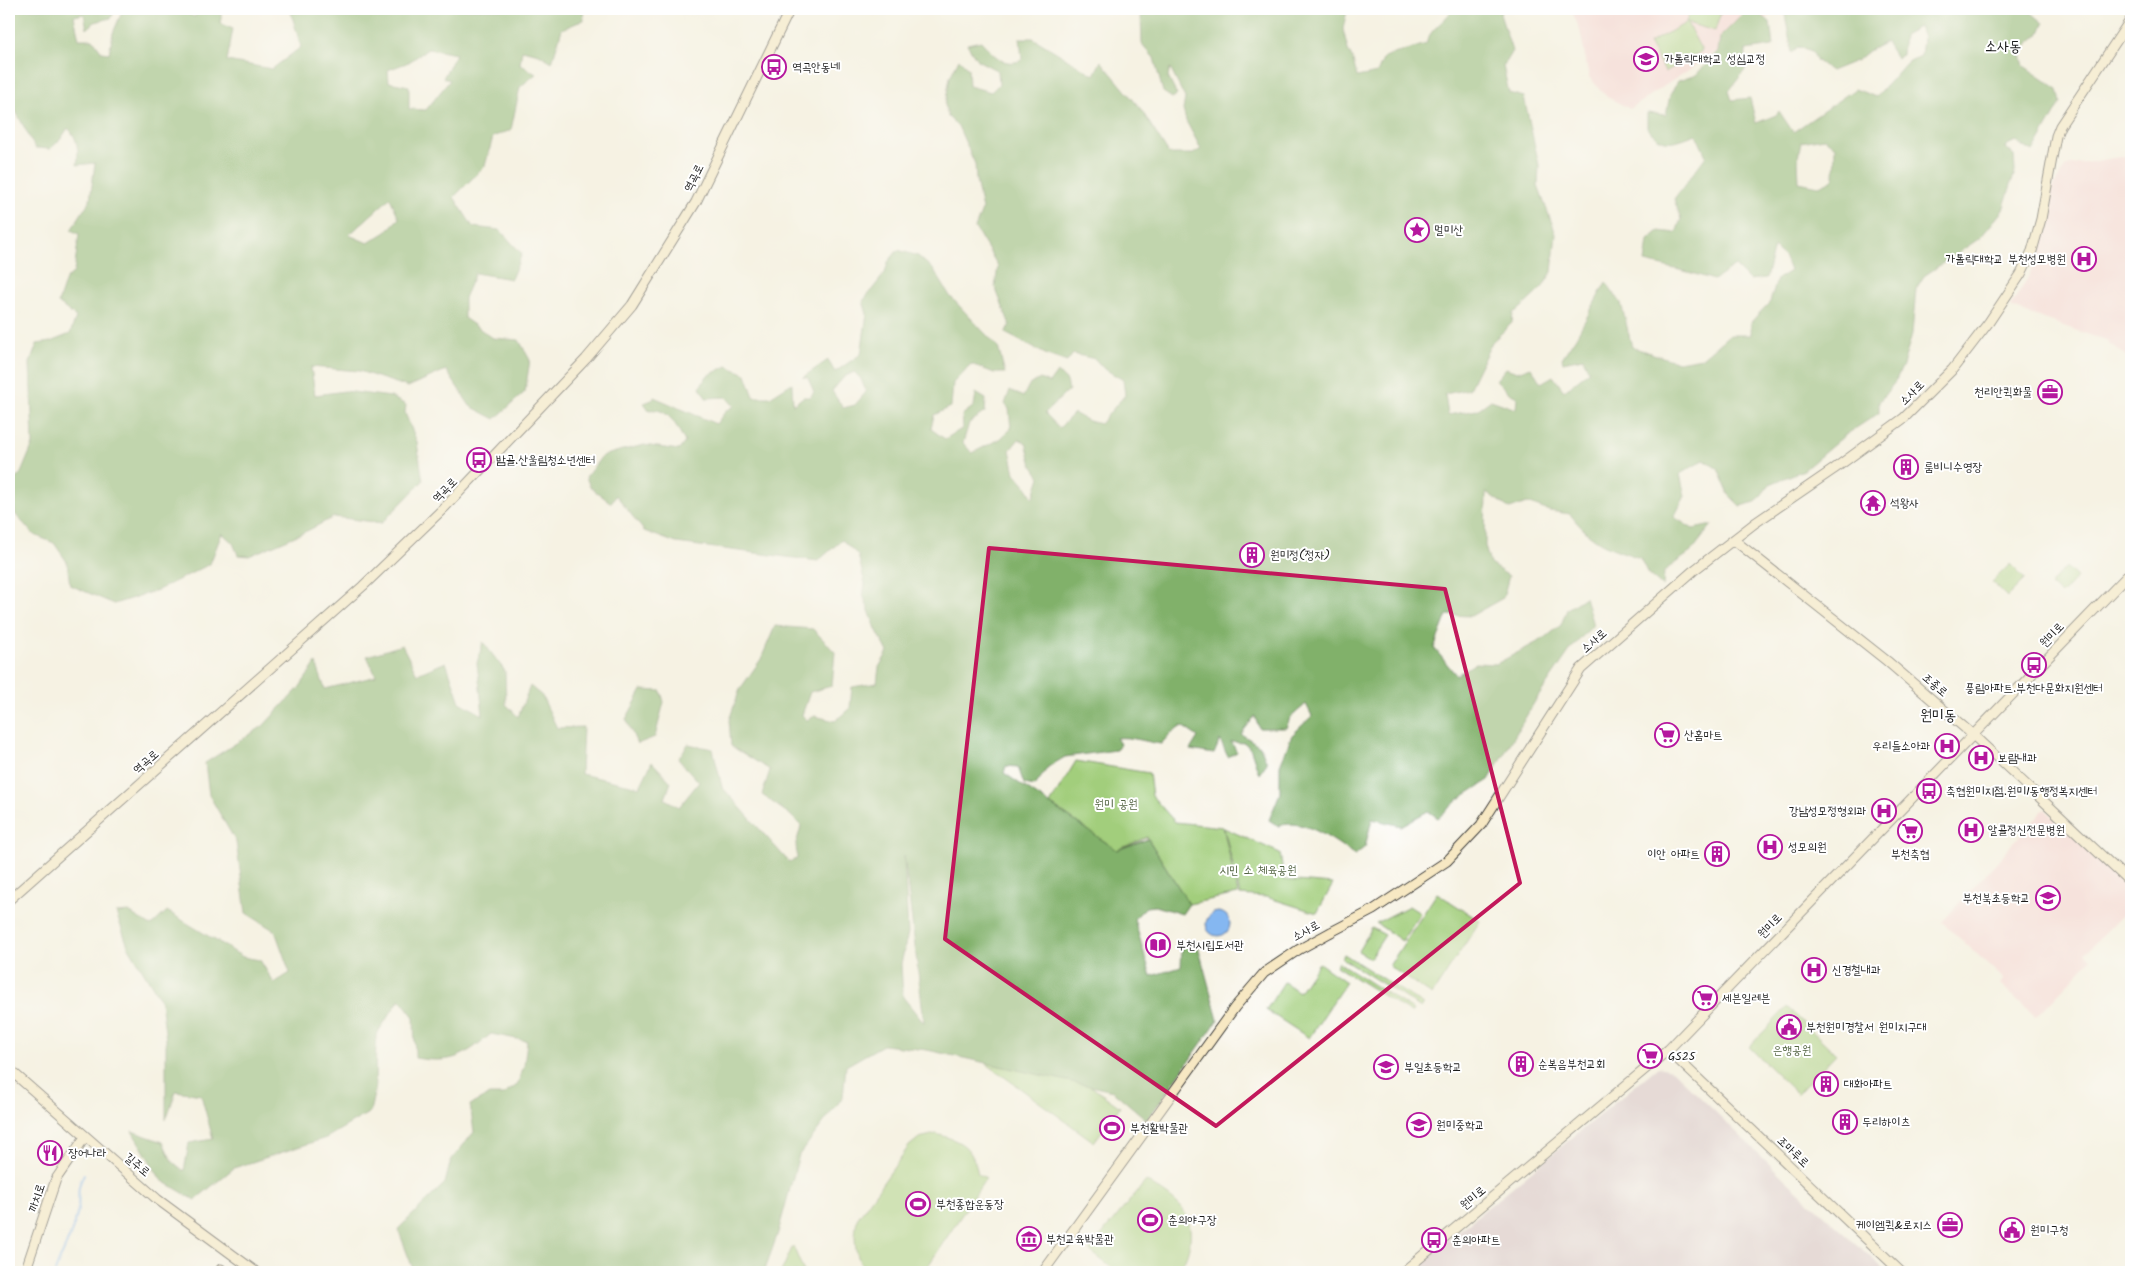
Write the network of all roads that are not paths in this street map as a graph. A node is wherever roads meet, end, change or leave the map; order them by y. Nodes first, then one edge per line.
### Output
1 (790, 9) edge
2 (2131, 19) edge
3 (1734, 540) junction
4 (2131, 572) edge
5 (1973, 735) junction
6 (2131, 883) edge
7 (9, 900) edge
8 (1668, 1050) junction
9 (9, 1069) edge
10 (85, 1138) junction
11 (25, 1272) edge
12 (256, 1272) edge
13 (1042, 1272) edge
14 (1403, 1272) edge
15 (1901, 1272) edge

1 - 7 street, 역곡로
2 - 3 street, 소사로
3 - 5 street, 조종로
3 - 13 street, 소사로, bridge
4 - 5 street, 원미로
5 - 6 street, 조종로
5 - 8 street, 원미로
8 - 14 street, 원미로
8 - 15 street, 조마루로
9 - 10 street, 길주로
10 - 11 street, 까치로
10 - 12 street, 길주로

